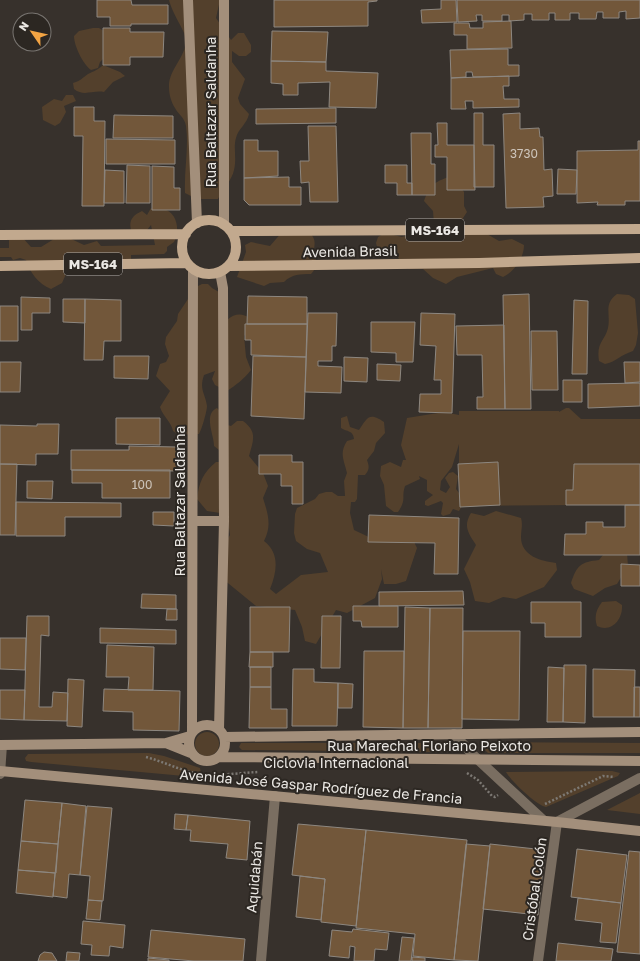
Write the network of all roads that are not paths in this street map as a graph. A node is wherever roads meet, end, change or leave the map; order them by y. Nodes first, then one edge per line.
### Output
1 (188, 0) edge
2 (224, 0) edge
3 (197, 223) junction
4 (228, 228) junction
5 (640, 229) edge
6 (186, 234) junction
7 (0, 236) edge
8 (640, 258) edge
9 (0, 266) edge
10 (190, 266) junction
11 (224, 269) junction
12 (194, 521) junction
13 (224, 521) junction
14 (640, 732) edge
15 (221, 733) junction
16 (191, 734) junction
17 (454, 734) junction
18 (166, 743) junction
19 (1, 745) edge
20 (191, 752) junction
21 (219, 757) junction
22 (479, 760) junction
23 (640, 761) edge
24 (0, 772) edge
25 (639, 778) edge
26 (275, 796) junction
27 (543, 820) junction
28 (557, 822) junction
29 (640, 831) edge
30 (261, 961) edge
31 (538, 961) edge

1 - 3 main road, Rua Baltazar Saldanha
2 - 4 main road, Rua Baltazar Saldanha
3 - 4 main road, MS-164
3 - 6 main road
4 - 5 main road, Avenida Brasil / MS-164
4 - 11 main road
6 - 7 main road, MS-164
6 - 10 main road
8 - 11 main road, Avenida Brasil / MS-164
9 - 10 main road, MS-164
10 - 11 main road, MS-164
10 - 12 main road, Rua Baltazar Saldanha
11 - 13 main road
12 - 13 main road
12 - 16 main road, Rua Baltazar Saldanha
13 - 15 main road
14 - 17 main road, Rua Marechal Floriano Peixoto
15 - 16 main road
15 - 17 main road, Rua Marechal Floriano Peixoto
15 - 21 main road
16 - 18 main road
16 - 20 main road
17 - 22 street
18 - 19 main road
18 - 20 main road
19 - 24 street
20 - 21 main road
21 - 22 main road, Rua Marechal Floriano Peixoto
22 - 23 main road, Rua Marechal Floriano Peixoto
22 - 27 street
24 - 26 main road, Avenida José Gaspar Rodríguez de Francia
25 - 28 street
26 - 27 main road, Avenida José Gaspar Rodríguez de Francia
26 - 30 street, Aquidabán
27 - 28 main road, Avenida José Gaspar Rodríguez de Francia
28 - 29 main road, Avenida José Gaspar Rodríguez de Francia
28 - 31 street, Cristóbal Colón

